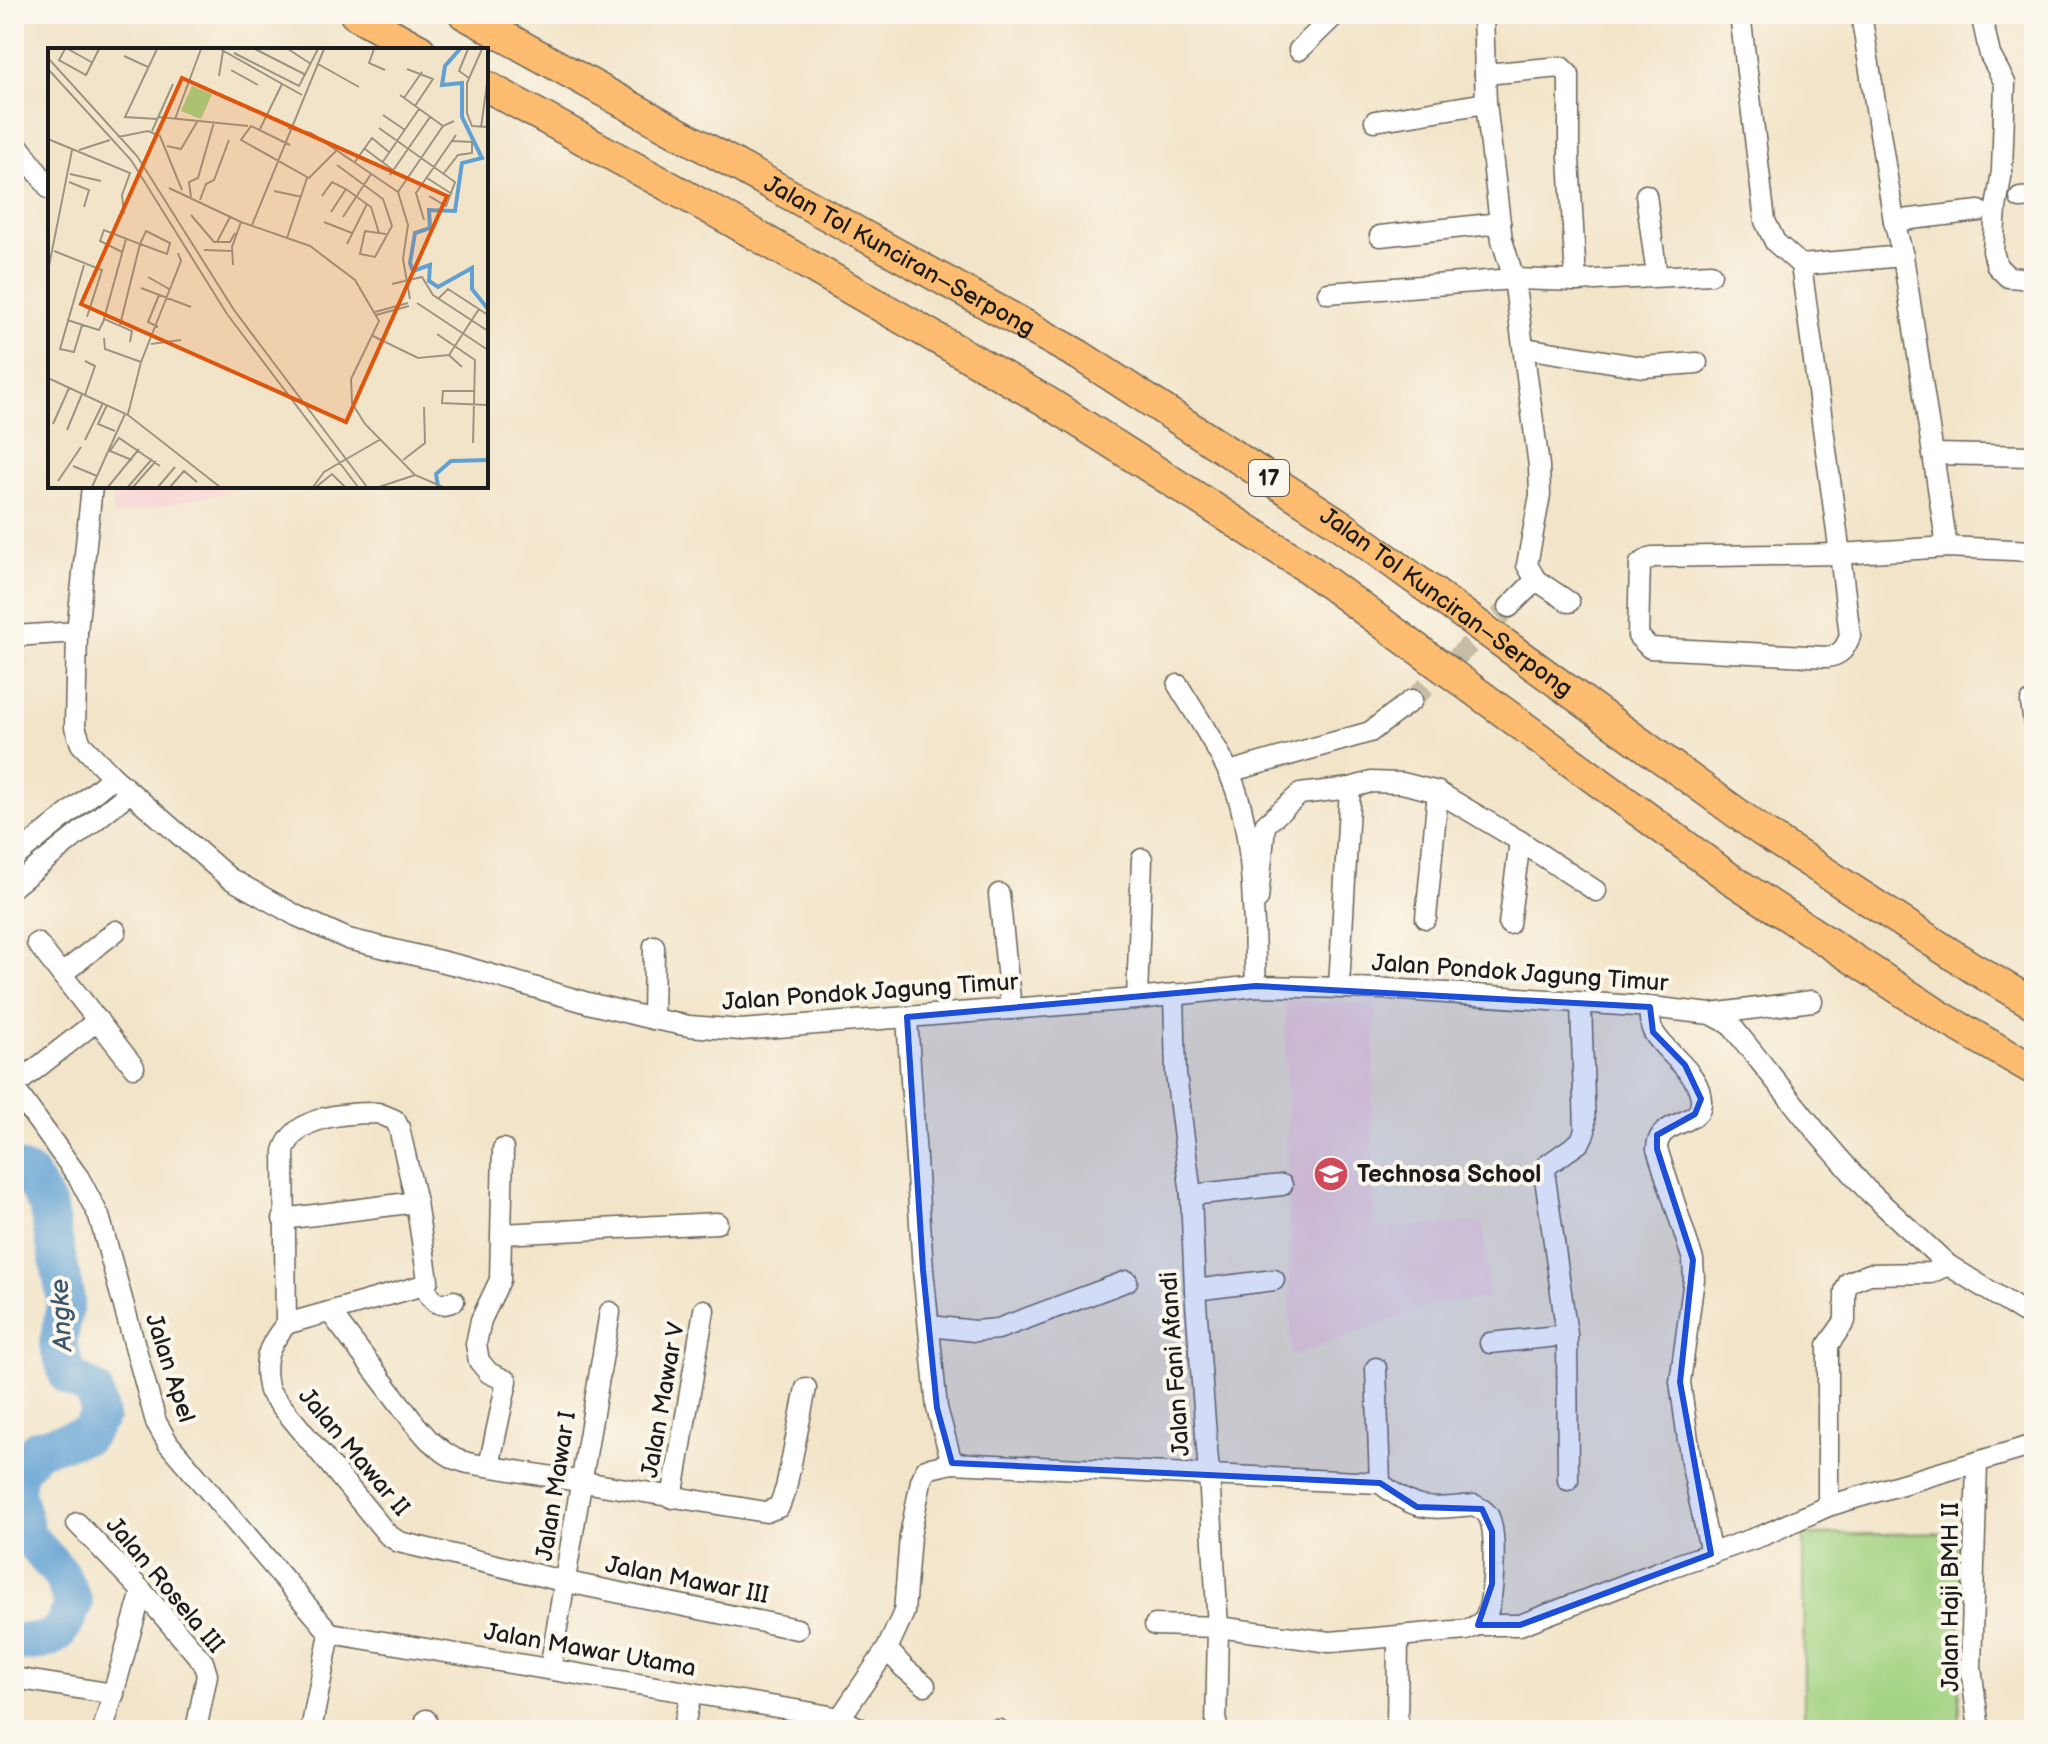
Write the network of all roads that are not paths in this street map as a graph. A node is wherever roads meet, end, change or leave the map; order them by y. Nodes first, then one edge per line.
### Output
1 (355, 14) edge
2 (464, 14) edge
3 (1336, 14) edge
4 (1483, 14) edge
5 (1740, 14) edge
6 (1861, 14) edge
7 (1981, 14) edge
8 (416, 48) edge
9 (1299, 50) dead end
10 (1485, 74) junction
11 (488, 87) edge
12 (1486, 103) junction
13 (1375, 121) dead end
14 (14, 140) edge
15 (48, 186) edge
16 (1646, 195) dead end
17 (1979, 211) dead end
18 (1894, 221) junction
19 (1500, 223) junction
20 (1380, 236) dead end
21 (1903, 256) junction
22 (1801, 265) junction
23 (1711, 274) dead end
24 (1657, 276) junction
25 (1514, 279) junction
26 (2034, 279) edge
27 (1576, 281) junction
28 (1328, 293) dead end
29 (1525, 348) junction
30 (1697, 363) dead end
31 (1933, 454) junction
32 (2034, 456) edge
33 (92, 488) edge
34 (1947, 547) junction
35 (2034, 551) edge
36 (1840, 554) junction
37 (1536, 580) junction
38 (1569, 602) dead end
39 (1509, 607) tunnel mouth
40 (77, 632) junction
41 (14, 636) edge
42 (1178, 685) dead end
43 (1412, 700) tunnel mouth
44 (2031, 702) dead end
45 (2034, 725) edge
46 (1229, 772) junction
47 (113, 777) junction
48 (1350, 788) junction
49 (130, 792) junction
50 (1438, 792) junction
51 (1520, 841) junction
52 (14, 858) edge
53 (1142, 859) dead end
54 (14, 886) edge
55 (1596, 891) dead end
56 (999, 894) dead end
57 (1258, 899) dead end
58 (1426, 918) dead end
59 (1509, 924) dead end
60 (116, 931) dead end
61 (37, 943) dead end
62 (654, 946) dead end
63 (62, 974) junction
64 (1256, 986) junction
65 (1339, 987) junction
66 (1174, 994) junction
67 (1137, 999) junction
68 (1812, 1001) dead end
69 (1581, 1003) junction
70 (2034, 1004) edge
71 (1650, 1007) junction
72 (1011, 1009) junction
73 (1711, 1014) junction
74 (907, 1017) junction
75 (653, 1019) junction
76 (98, 1020) junction
77 (134, 1067) dead end
78 (2034, 1070) edge
79 (14, 1087) edge
80 (503, 1149) dead end
81 (1282, 1185) dead end
82 (1191, 1195) junction
83 (416, 1202) junction
84 (283, 1219) junction
85 (717, 1223) dead end
86 (502, 1234) junction
87 (1948, 1265) junction
88 (1274, 1280) dead end
89 (1127, 1281) dead end
90 (424, 1285) junction
91 (1195, 1290) junction
92 (454, 1301) dead end
93 (704, 1310) dead end
94 (330, 1312) junction
95 (610, 1312) dead end
96 (2034, 1313) edge
97 (286, 1324) junction
98 (930, 1326) junction
99 (1567, 1335) junction
100 (1490, 1343) dead end
101 (1376, 1368) dead end
102 (806, 1388) dead end
103 (2034, 1445) edge
104 (952, 1463) junction
105 (1977, 1463) junction
106 (489, 1466) junction
107 (1209, 1475) junction
108 (581, 1480) junction
109 (1568, 1480) dead end
110 (1380, 1483) junction
111 (672, 1498) junction
112 (1828, 1506) junction
113 (77, 1523) dead end
114 (1711, 1554) junction
115 (567, 1582) junction
116 (142, 1591) junction
117 (1155, 1625) dead end
118 (1478, 1625) junction
119 (1218, 1627) junction
120 (797, 1629) dead end
121 (330, 1633) junction
122 (1398, 1637) junction
123 (887, 1649) junction
124 (550, 1669) junction
125 (14, 1678) edge
126 (925, 1685) dead end
127 (114, 1694) junction
128 (691, 1694) junction
129 (840, 1718) junction
130 (1211, 1729) edge
131 (103, 1730) edge
132 (196, 1730) edge
133 (311, 1730) edge
134 (683, 1730) edge
135 (863, 1730) edge
136 (1397, 1730) edge
137 (1979, 1730) edge

1 - 8 highway
2 - 70 highway, Jalan Tol Kunciran–Serpong / 17
3 - 9 street
4 - 10 street
5 - 22 street
6 - 18 street
7 - 26 street
10 - 12 street
10 - 27 street
11 - 78 highway, 17
12 - 13 street
12 - 19 street
14 - 15 street
16 - 24 street
17 - 18 street
18 - 21 street
19 - 20 street
19 - 25 street
21 - 22 street
21 - 31 street
22 - 36 street
23 - 24 street
24 - 27 street
25 - 27 street
25 - 28 street
25 - 29 street
29 - 30 street
29 - 37 street
31 - 32 street
31 - 34 street
33 - 40 street, Jalan Pondok Jagung Timur
34 - 35 street
34 - 36 street
36 - 36 street
37 - 38 street
37 - 39 street
40 - 41 street
40 - 47 street, Jalan Pondok Jagung Timur
42 - 46 street
43 - 46 street
44 - 45 street
46 - 64 street
47 - 49 street, Jalan Pondok Jagung Timur
47 - 52 street
48 - 50 street
48 - 57 street
48 - 65 street
49 - 54 street
49 - 75 street, Jalan Pondok Jagung Timur
50 - 51 street
50 - 58 street
51 - 55 street
51 - 59 street
53 - 67 street
56 - 72 street
60 - 63 street
61 - 63 street
62 - 75 street
63 - 76 street
64 - 65 street, Jalan Pondok Jagung Timur
64 - 66 street, Jalan Pondok Jagung Timur
65 - 69 street, Jalan Pondok Jagung Timur
66 - 67 street, Jalan Pondok Jagung Timur
66 - 82 street, Jalan Fani Afandi
67 - 72 street, Jalan Pondok Jagung Timur
68 - 73 street, Jalan Pondok Jagung Timur
69 - 71 street, Jalan Pondok Jagung Timur
69 - 99 street
71 - 73 street, Jalan Pondok Jagung Timur
71 - 114 street
72 - 74 street, Jalan Pondok Jagung Timur
73 - 87 street
74 - 75 street, Jalan Pondok Jagung Timur
74 - 98 street
76 - 77 street
76 - 79 street
79 - 121 street, Jalan Apel
80 - 86 street
81 - 82 street
82 - 91 street, Jalan Fani Afandi
83 - 84 street
83 - 84 street
83 - 90 street
84 - 97 street
85 - 86 street
86 - 106 street
87 - 96 street
87 - 112 street
88 - 91 street
89 - 98 street
90 - 92 street
90 - 94 street
91 - 107 street, Jalan Fani Afandi
93 - 111 street, Jalan Mawar V
94 - 97 street
94 - 106 street
95 - 108 street, Jalan Mawar I
97 - 115 street, Jalan Mawar II
98 - 104 street
99 - 100 street
99 - 109 street
101 - 110 street
102 - 111 street
103 - 105 street
104 - 107 street
104 - 123 street
105 - 112 street
105 - 137 street, Jalan Haji BMH II
106 - 108 street
107 - 110 street
107 - 119 street, Jalan Fani Afandi
108 - 111 street
108 - 115 street, Jalan Mawar I
110 - 118 street
112 - 114 street
113 - 116 street, Jalan Rosela III
114 - 118 street
115 - 120 street, Jalan Mawar III
115 - 124 street, Jalan Mawar I
116 - 127 street
116 - 132 street, Jalan Rosela III
117 - 119 street
118 - 122 street
119 - 122 street
119 - 130 street, Jalan Fani Afandi
121 - 124 street, Jalan Mawar Utama
121 - 133 street
122 - 136 street
123 - 126 street
123 - 129 street
124 - 128 street, Jalan Mawar Utama
125 - 127 street
127 - 131 street
128 - 129 street, Jalan Mawar Utama
128 - 134 street
129 - 135 street, Jalan Mawar Utama

